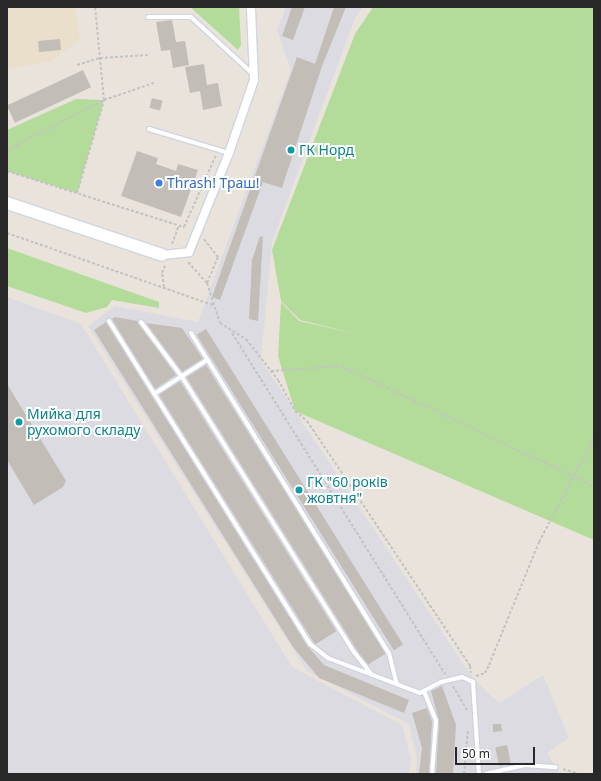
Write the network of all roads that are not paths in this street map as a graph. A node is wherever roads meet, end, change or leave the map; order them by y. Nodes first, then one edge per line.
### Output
1 (251, 7) edge
2 (148, 17) dead end
3 (254, 76) junction
4 (149, 129) dead end
5 (229, 153) junction
6 (7, 203) edge
7 (162, 255) joint
8 (108, 321) dead end
9 (141, 322) dead end
10 (191, 333) dead end
11 (208, 360) junction
12 (182, 377) junction
13 (154, 394) junction
14 (372, 675) junction
15 (398, 684) junction
16 (424, 691) junction
17 (556, 767) road end
18 (432, 774) edge
19 (479, 774) edge
20 (485, 774) edge

1 - 3 street
2 - 3 lane
3 - 5 street
4 - 5 lane
5 - 7 street
6 - 7 street
8 - 13 lane
9 - 12 lane
10 - 11 lane
11 - 12 lane
11 - 15 lane
12 - 13 lane
12 - 14 lane
13 - 14 lane
14 - 15 lane
15 - 16 lane
16 - 18 lane
16 - 19 lane
17 - 20 lane

